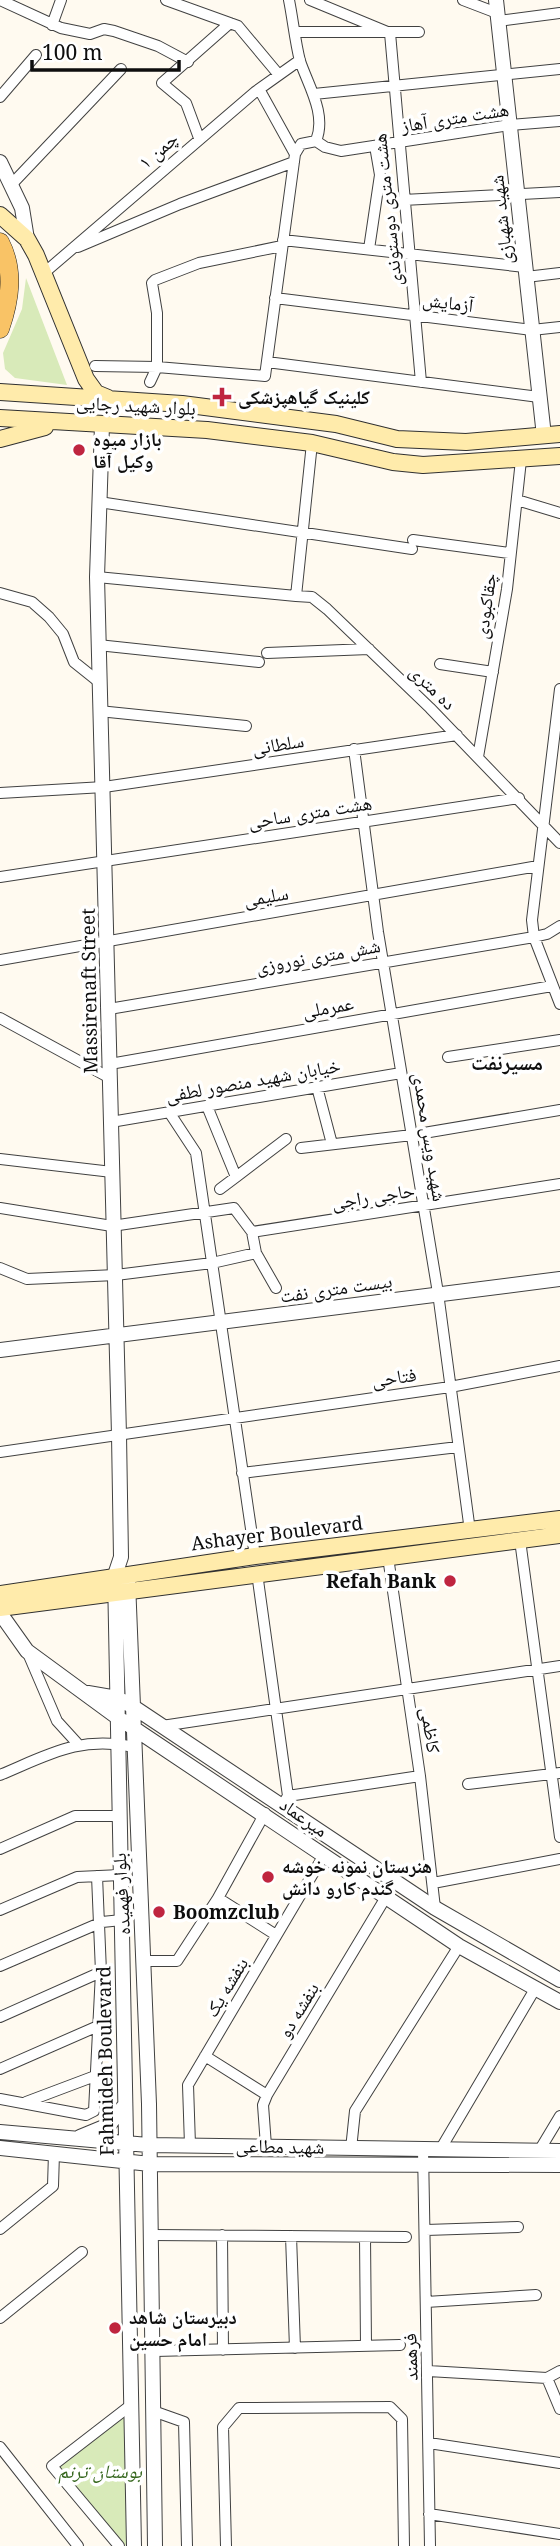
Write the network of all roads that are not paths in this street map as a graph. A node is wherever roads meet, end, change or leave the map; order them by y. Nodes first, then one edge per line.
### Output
1 (61, 0) edge
2 (166, 0) edge
3 (289, 0) edge
4 (310, 0) edge
5 (464, 0) edge
6 (0, 1) edge
7 (191, 4) edge
8 (497, 11) edge
9 (560, 13) edge
10 (234, 24) junction
11 (52, 25) junction
12 (295, 32) junction
13 (419, 32) dead end
14 (390, 33) junction
15 (36, 55) dead end
16 (300, 60) junction
17 (188, 62) junction
18 (121, 69) dead end
19 (560, 69) edge
20 (504, 72) junction
21 (279, 75) junction
22 (392, 84) junction
23 (258, 89) junction
24 (314, 94) junction
25 (0, 96) edge
26 (560, 121) edge
27 (510, 125) junction
28 (199, 138) junction
29 (316, 141) junction
30 (397, 143) junction
31 (374, 146) junction
32 (294, 158) junction
33 (0, 162) edge
34 (12, 184) junction
35 (560, 192) edge
36 (518, 196) junction
37 (403, 201) junction
38 (0, 215) edge
39 (27, 239) junction
40 (0, 242) edge
41 (283, 243) junction
42 (73, 249) junction
43 (369, 249) junction
44 (411, 254) junction
45 (526, 272) junction
46 (44, 273) junction
47 (560, 273) edge
48 (275, 299) junction
49 (414, 315) junction
50 (560, 327) edge
51 (0, 329) edge
52 (532, 330) junction
53 (267, 362) junction
54 (95, 366) dead end
55 (157, 368) junction
56 (150, 382) dead end
57 (421, 382) junction
58 (0, 392) edge
59 (540, 397) junction
60 (124, 402) junction
61 (0, 418) edge
62 (68, 423) junction
63 (102, 425) junction
64 (552, 435) edge
65 (390, 438) junction
66 (0, 439) edge
67 (312, 443) junction
68 (560, 456) edge
69 (386, 460) junction
70 (521, 460) junction
71 (517, 500) junction
72 (99, 502) junction
73 (560, 513) edge
74 (304, 532) junction
75 (509, 553) junction
76 (96, 577) junction
77 (297, 592) junction
78 (0, 593) edge
79 (98, 645) junction
80 (369, 649) junction
81 (267, 653) dead end
82 (259, 662) dead end
83 (440, 664) dead end
84 (493, 672) junction
85 (99, 682) junction
86 (560, 689) edge
87 (99, 711) junction
88 (246, 726) dead end
89 (457, 735) junction
90 (354, 749) junction
91 (478, 757) junction
92 (104, 787) junction
93 (0, 793) edge
94 (519, 798) junction
95 (363, 821) junction
96 (543, 823) junction
97 (558, 836) edge
98 (106, 863) junction
99 (538, 866) junction
100 (0, 877) edge
101 (373, 895) junction
102 (560, 926) edge
103 (534, 937) junction
104 (107, 940) junction
105 (0, 960) edge
106 (383, 962) junction
107 (552, 986) junction
108 (560, 1003) edge
109 (108, 1009) junction
110 (391, 1013) junction
111 (0, 1018) edge
112 (560, 1040) edge
113 (448, 1057) dead end
114 (110, 1071) junction
115 (401, 1073) junction
116 (317, 1087) junction
117 (207, 1105) junction
118 (560, 1110) edge
119 (169, 1112) junction
120 (111, 1122) junction
121 (412, 1135) junction
122 (286, 1139) dead end
123 (332, 1144) junction
124 (301, 1148) dead end
125 (0, 1159) edge
126 (112, 1172) junction
127 (236, 1177) junction
128 (560, 1184) edge
129 (220, 1189) dead end
130 (423, 1206) junction
131 (0, 1208) edge
132 (206, 1212) junction
133 (111, 1226) junction
134 (252, 1232) junction
135 (256, 1253) junction
136 (212, 1263) junction
137 (0, 1268) edge
138 (116, 1275) junction
139 (560, 1279) edge
140 (276, 1288) dead end
141 (438, 1293) junction
142 (220, 1324) junction
143 (117, 1336) junction
144 (0, 1350) edge
145 (560, 1366) edge
146 (450, 1387) junction
147 (233, 1419) junction
148 (119, 1435) junction
149 (458, 1447) junction
150 (0, 1452) edge
151 (242, 1473) junction
152 (560, 1519) edge
153 (470, 1531) junction
154 (560, 1535) edge
155 (520, 1540) junction
156 (255, 1556) junction
157 (388, 1557) junction
158 (257, 1573) junction
159 (122, 1582) junction
160 (0, 1594) edge
161 (0, 1610) edge
162 (27, 1651) junction
163 (560, 1666) edge
164 (538, 1669) junction
165 (408, 1689) junction
166 (87, 1692) junction
167 (117, 1698) junction
168 (132, 1706) junction
169 (276, 1708) junction
170 (117, 1717) junction
171 (160, 1724) junction
172 (134, 1728) junction
173 (77, 1743) junction
174 (118, 1743) junction
175 (134, 1746) junction
176 (556, 1774) edge
177 (0, 1775) edge
178 (420, 1776) junction
179 (468, 1784) dead end
180 (258, 1788) junction
181 (285, 1800) junction
182 (249, 1802) junction
183 (265, 1813) junction
184 (119, 1816) junction
185 (560, 1838) edge
186 (0, 1849) edge
187 (324, 1854) junction
188 (560, 1858) edge
189 (121, 1875) junction
190 (97, 1876) junction
191 (433, 1883) junction
192 (386, 1897) junction
193 (218, 1898) junction
194 (435, 1908) junction
195 (0, 1910) edge
196 (122, 1920) junction
197 (102, 1922) junction
198 (276, 1935) junction
199 (459, 1946) junction
200 (143, 1961) junction
201 (0, 1966) edge
202 (101, 1972) junction
203 (560, 1980) edge
204 (535, 1989) junction
205 (560, 2003) edge
206 (0, 2017) edge
207 (98, 2026) junction
208 (205, 2056) junction
209 (0, 2069) edge
210 (95, 2076) junction
211 (267, 2095) junction
212 (124, 2097) junction
213 (0, 2099) edge
214 (25, 2102) junction
215 (560, 2116) edge
216 (0, 2132) edge
217 (76, 2138) junction
218 (125, 2143) junction
219 (149, 2145) junction
220 (190, 2145) junction
221 (266, 2146) junction
222 (1, 2149) edge
223 (351, 2149) junction
224 (424, 2150) junction
225 (440, 2150) junction
226 (538, 2151) junction
227 (560, 2151) edge
228 (54, 2153) junction
229 (125, 2162) junction
230 (150, 2164) junction
231 (560, 2165) edge
232 (423, 2167) junction
233 (518, 2227) dead end
234 (0, 2229) edge
235 (426, 2230) junction
236 (151, 2235) junction
237 (222, 2235) junction
238 (291, 2236) junction
239 (365, 2237) junction
240 (406, 2237) dead end
241 (82, 2252) dead end
242 (536, 2295) dead end
243 (426, 2302) junction
244 (0, 2318) edge
245 (400, 2345) dead end
246 (366, 2346) junction
247 (295, 2348) junction
248 (223, 2350) junction
249 (155, 2351) junction
250 (428, 2371) junction
251 (560, 2371) edge
252 (547, 2378) junction
253 (131, 2404) junction
254 (560, 2409) edge
255 (153, 2411) junction
256 (429, 2443) junction
257 (0, 2447) edge
258 (560, 2463) edge
259 (429, 2514) junction
260 (560, 2534) edge
261 (73, 2544) edge
262 (119, 2546) edge
263 (134, 2546) edge
264 (155, 2546) edge
265 (187, 2546) edge
266 (226, 2546) edge
267 (404, 2546) edge
268 (430, 2546) edge

1 - 11 street
2 - 7 street
3 - 12 street
4 - 14 street
5 - 8 street
6 - 11 street
7 - 10 street
8 - 9 street
8 - 20 street, شهید شهبازی
10 - 17 street
10 - 21 street
11 - 17 street
12 - 14 street
12 - 16 street
13 - 14 street
14 - 22 street, هشت متری دوستوندی
15 - 25 street
16 - 21 street, چمن ۱
16 - 24 street
17 - 28 street
18 - 34 street
19 - 20 street
20 - 22 street
20 - 27 street, شهید شهبازی
21 - 23 street, چمن ۱
22 - 24 street
22 - 30 street, هشت متری دوستوندی
23 - 28 street, چمن ۱
23 - 32 street
24 - 29 street
26 - 27 street, هشت متری آهاز
27 - 30 street, هشت متری آهاز
27 - 36 street, شهید شهبازی
28 - 42 street, چمن ۱
29 - 31 street, هشت متری آهاز
29 - 32 street
30 - 31 street, هشت متری آهاز
30 - 37 street, هشت متری دوستوندی
31 - 43 street
32 - 41 street
32 - 42 street
33 - 34 street
34 - 39 street
35 - 36 street
36 - 37 street
36 - 45 street, شهید شهبازی
37 - 44 street, هشت متری دوستوندی
38 - 39 main road
39 - 46 main road
40 - 51 main road
41 - 43 street
41 - 48 street
41 - 55 street
42 - 46 street, چمن ۱
43 - 44 street
44 - 45 street
44 - 49 street, هشت متری دوستوندی
45 - 47 street
45 - 52 street, شهید شهبازی
46 - 60 main road
48 - 49 street, آزمایش
48 - 53 street
49 - 52 street, آزمایش
49 - 57 street, هشت متری دوستوندی
50 - 52 street
52 - 59 street, شهید شهبازی
53 - 55 street
53 - 57 street
54 - 55 street
55 - 56 street
57 - 59 street
58 - 60 main road, بلوار شهید رجایی
59 - 64 street, شهید شهبازی
60 - 65 main road, بلوار شهید رجایی
61 - 62 main road, بلوار شهید رجایی
62 - 63 main road, بلوار شهید رجایی
62 - 66 main road
63 - 67 main road, بلوار شهید رجایی
63 - 72 street, Massirenaft Street
64 - 65 main road, بلوار شهید رجایی
65 - 69 main road
67 - 69 main road, بلوار شهید رجایی
67 - 74 street
68 - 70 main road, بلوار شهید رجایی
69 - 70 main road, بلوار شهید رجایی
70 - 71 street, چقاکبودی
71 - 73 street
71 - 75 street, چقاکبودی
72 - 74 street
72 - 76 street, Massirenaft Street
74 - 75 street
74 - 77 street
75 - 84 street, چقاکبودی
76 - 77 street, ده متری
76 - 79 street, Massirenaft Street
77 - 80 street, ده متری
78 - 85 street
79 - 82 street
79 - 85 street, Massirenaft Street
80 - 81 street
80 - 89 street, ده متری
83 - 84 street
84 - 91 street, چقاکبودی
85 - 87 street, Massirenaft Street
86 - 96 street
87 - 88 street
87 - 92 street, Massirenaft Street
89 - 90 street, سلطانی
89 - 91 street, ده متری
90 - 92 street, سلطانی
90 - 95 street, شهید ویس محمدی
91 - 94 street, ده متری
92 - 93 street, سلطانی
92 - 98 street, Massirenaft Street
94 - 95 street, هشت متری ساحی
94 - 96 street, ده متری
95 - 98 street, هشت متری ساحی
95 - 101 street, شهید ویس محمدی
96 - 97 street, ده متری
96 - 99 street
98 - 100 street, هشت متری ساحی
98 - 104 street, Massirenaft Street
99 - 101 street, سلیمی
99 - 103 street
101 - 104 street, سلیمی
101 - 106 street, شهید ویس محمدی
102 - 103 street, شش متری نوروزی
103 - 106 street, شش متری نوروزی
103 - 107 street
104 - 105 street, سلیمی
104 - 109 street, Massirenaft Street
106 - 109 street, شش متری نوروزی
106 - 110 street, شهید ویس محمدی
107 - 108 street
107 - 110 street, عمرملی
109 - 114 street, Massirenaft Street
110 - 114 street, عمرملی
110 - 115 street, شهید ویس محمدی
111 - 114 street
112 - 113 street
114 - 120 street, Massirenaft Street
115 - 116 street, خیابان شهید منصور لطفی
115 - 121 street, شهید ویس محمدی
116 - 117 street, خیابان شهید منصور لطفی
116 - 123 street
117 - 119 street, خیابان شهید منصور لطفی
117 - 127 street
118 - 121 street
119 - 120 street, خیابان شهید منصور لطفی
119 - 132 street
120 - 126 street, Massirenaft Street
121 - 123 street
121 - 130 street, شهید ویس محمدی
122 - 127 street
123 - 124 street
125 - 126 street
126 - 133 street, Massirenaft Street
127 - 129 street
128 - 130 street, حاجی راجی
130 - 134 street, حاجی راجی
130 - 141 street, شهید ویس محمدی
131 - 133 street
132 - 133 street
132 - 134 street
132 - 136 street
133 - 138 street, Massirenaft Street
134 - 135 street
135 - 136 street
135 - 140 street
136 - 138 street
136 - 142 street
137 - 138 street
138 - 143 street, Massirenaft Street
139 - 141 street, بیست متری نفت
141 - 142 street, بیست متری نفت
141 - 146 street, شهید ویس محمدی
142 - 143 street, بیست متری نفت
142 - 147 street
143 - 144 street, بیست متری نفت
143 - 148 street, Massirenaft Street
145 - 146 street, فتاحی
146 - 147 street, فتاحی
146 - 149 street, شهید ویس محمدی
147 - 148 street, فتاحی
147 - 151 street
148 - 150 street, فتاحی
148 - 159 street, Massirenaft Street
149 - 151 street
149 - 153 street, شهید ویس محمدی
151 - 156 street
152 - 153 main road, Ashayer Boulevard
153 - 156 main road, Ashayer Boulevard
154 - 155 main road, Ashayer Boulevard
155 - 157 main road, Ashayer Boulevard
155 - 164 street
156 - 159 main road, Ashayer Boulevard
157 - 158 main road, Ashayer Boulevard
157 - 165 street, کاظمی
158 - 159 main road, Ashayer Boulevard
158 - 169 street
159 - 160 main road, Ashayer Boulevard
159 - 161 main road, Ashayer Boulevard
159 - 167 street, Fahmideh Boulevard
159 - 168 street, بلوار فهمیده
161 - 162 street
162 - 166 street, میرعماد
162 - 173 street
163 - 164 street
164 - 165 street
164 - 176 street
165 - 169 street
165 - 178 street, کاظمی
166 - 167 street, میرعماد
166 - 170 street, میرعماد
167 - 168 street, میرعماد
167 - 170 street, Fahmideh Boulevard
168 - 171 street, میرعماد
168 - 172 street, بلوار فهمیده
169 - 171 street
169 - 181 street
170 - 172 street, میرعماد
170 - 174 street, Fahmideh Boulevard
171 - 180 street, میرعماد
172 - 175 street, بلوار فهمیده
172 - 182 street, میرعماد
173 - 174 street
173 - 177 street
174 - 175 street
174 - 184 street, Fahmideh Boulevard
175 - 200 street, بلوار فهمیده
176 - 179 street
176 - 185 street
178 - 181 street
178 - 191 street, کاظمی
180 - 181 street, میرعماد
180 - 182 street
181 - 194 street, میرعماد
182 - 183 street, میرعماد
183 - 187 street, میرعماد
183 - 193 street
184 - 186 street
184 - 189 street, Fahmideh Boulevard
187 - 192 street, میرعماد
187 - 198 street, بنفشه یک
188 - 191 street
189 - 190 street
189 - 196 street, Fahmideh Boulevard
190 - 195 street
190 - 197 street
191 - 194 street, کاظمی
192 - 199 street, میرعماد
192 - 211 street, بنفشه دو
193 - 198 street
193 - 200 street
194 - 203 street, میرعماد
196 - 197 street
196 - 212 street, Fahmideh Boulevard
197 - 201 street
197 - 202 street
198 - 208 street, بنفشه یک
199 - 204 street, میرعماد
199 - 223 street
200 - 219 street, بلوار فهمیده
202 - 206 street
202 - 207 street
204 - 205 street, میرعماد
204 - 225 street
207 - 209 street
207 - 210 street
208 - 211 street
208 - 220 street, بنفشه یک
210 - 214 street
210 - 214 street
211 - 221 street, بنفشه دو
212 - 217 street
212 - 218 street, Fahmideh Boulevard
213 - 214 street
215 - 226 street
216 - 217 street, شهید مطاعی
217 - 218 street, شهید مطاعی
218 - 219 street, شهید مطاعی
218 - 229 street, Fahmideh Boulevard
219 - 220 street, شهید مطاعی
219 - 230 street, بلوار فهمیده
220 - 221 street, شهید مطاعی
221 - 223 street, شهید مطاعی
222 - 228 street, شهید مطاعی
223 - 224 street, شهید مطاعی
224 - 225 street, شهید مطاعی
224 - 232 street, فرهمند
225 - 226 street, شهید مطاعی
226 - 227 street, شهید مطاعی
228 - 229 street, شهید مطاعی
228 - 234 street
229 - 230 street, شهید مطاعی
229 - 253 street, Fahmideh Boulevard
230 - 232 street, شهید مطاعی
230 - 236 street
231 - 232 street, شهید مطاعی
232 - 235 street, فرهمند
233 - 235 street
235 - 243 street, فرهمند
236 - 237 street
236 - 249 street
237 - 238 street
237 - 248 street
238 - 239 street
238 - 247 street
239 - 240 street
239 - 246 street
241 - 244 street
242 - 243 street
243 - 250 street, فرهمند
245 - 246 street
246 - 247 street
247 - 248 street
248 - 249 street
249 - 255 street
250 - 252 street
250 - 256 street, فرهمند
251 - 252 street
252 - 254 street
253 - 262 street
253 - 263 street, Fahmideh Boulevard
255 - 264 street
255 - 265 street
256 - 258 street
256 - 259 street, فرهمند
257 - 261 street
259 - 260 street
259 - 268 street, فرهمند
266 - 267 street

